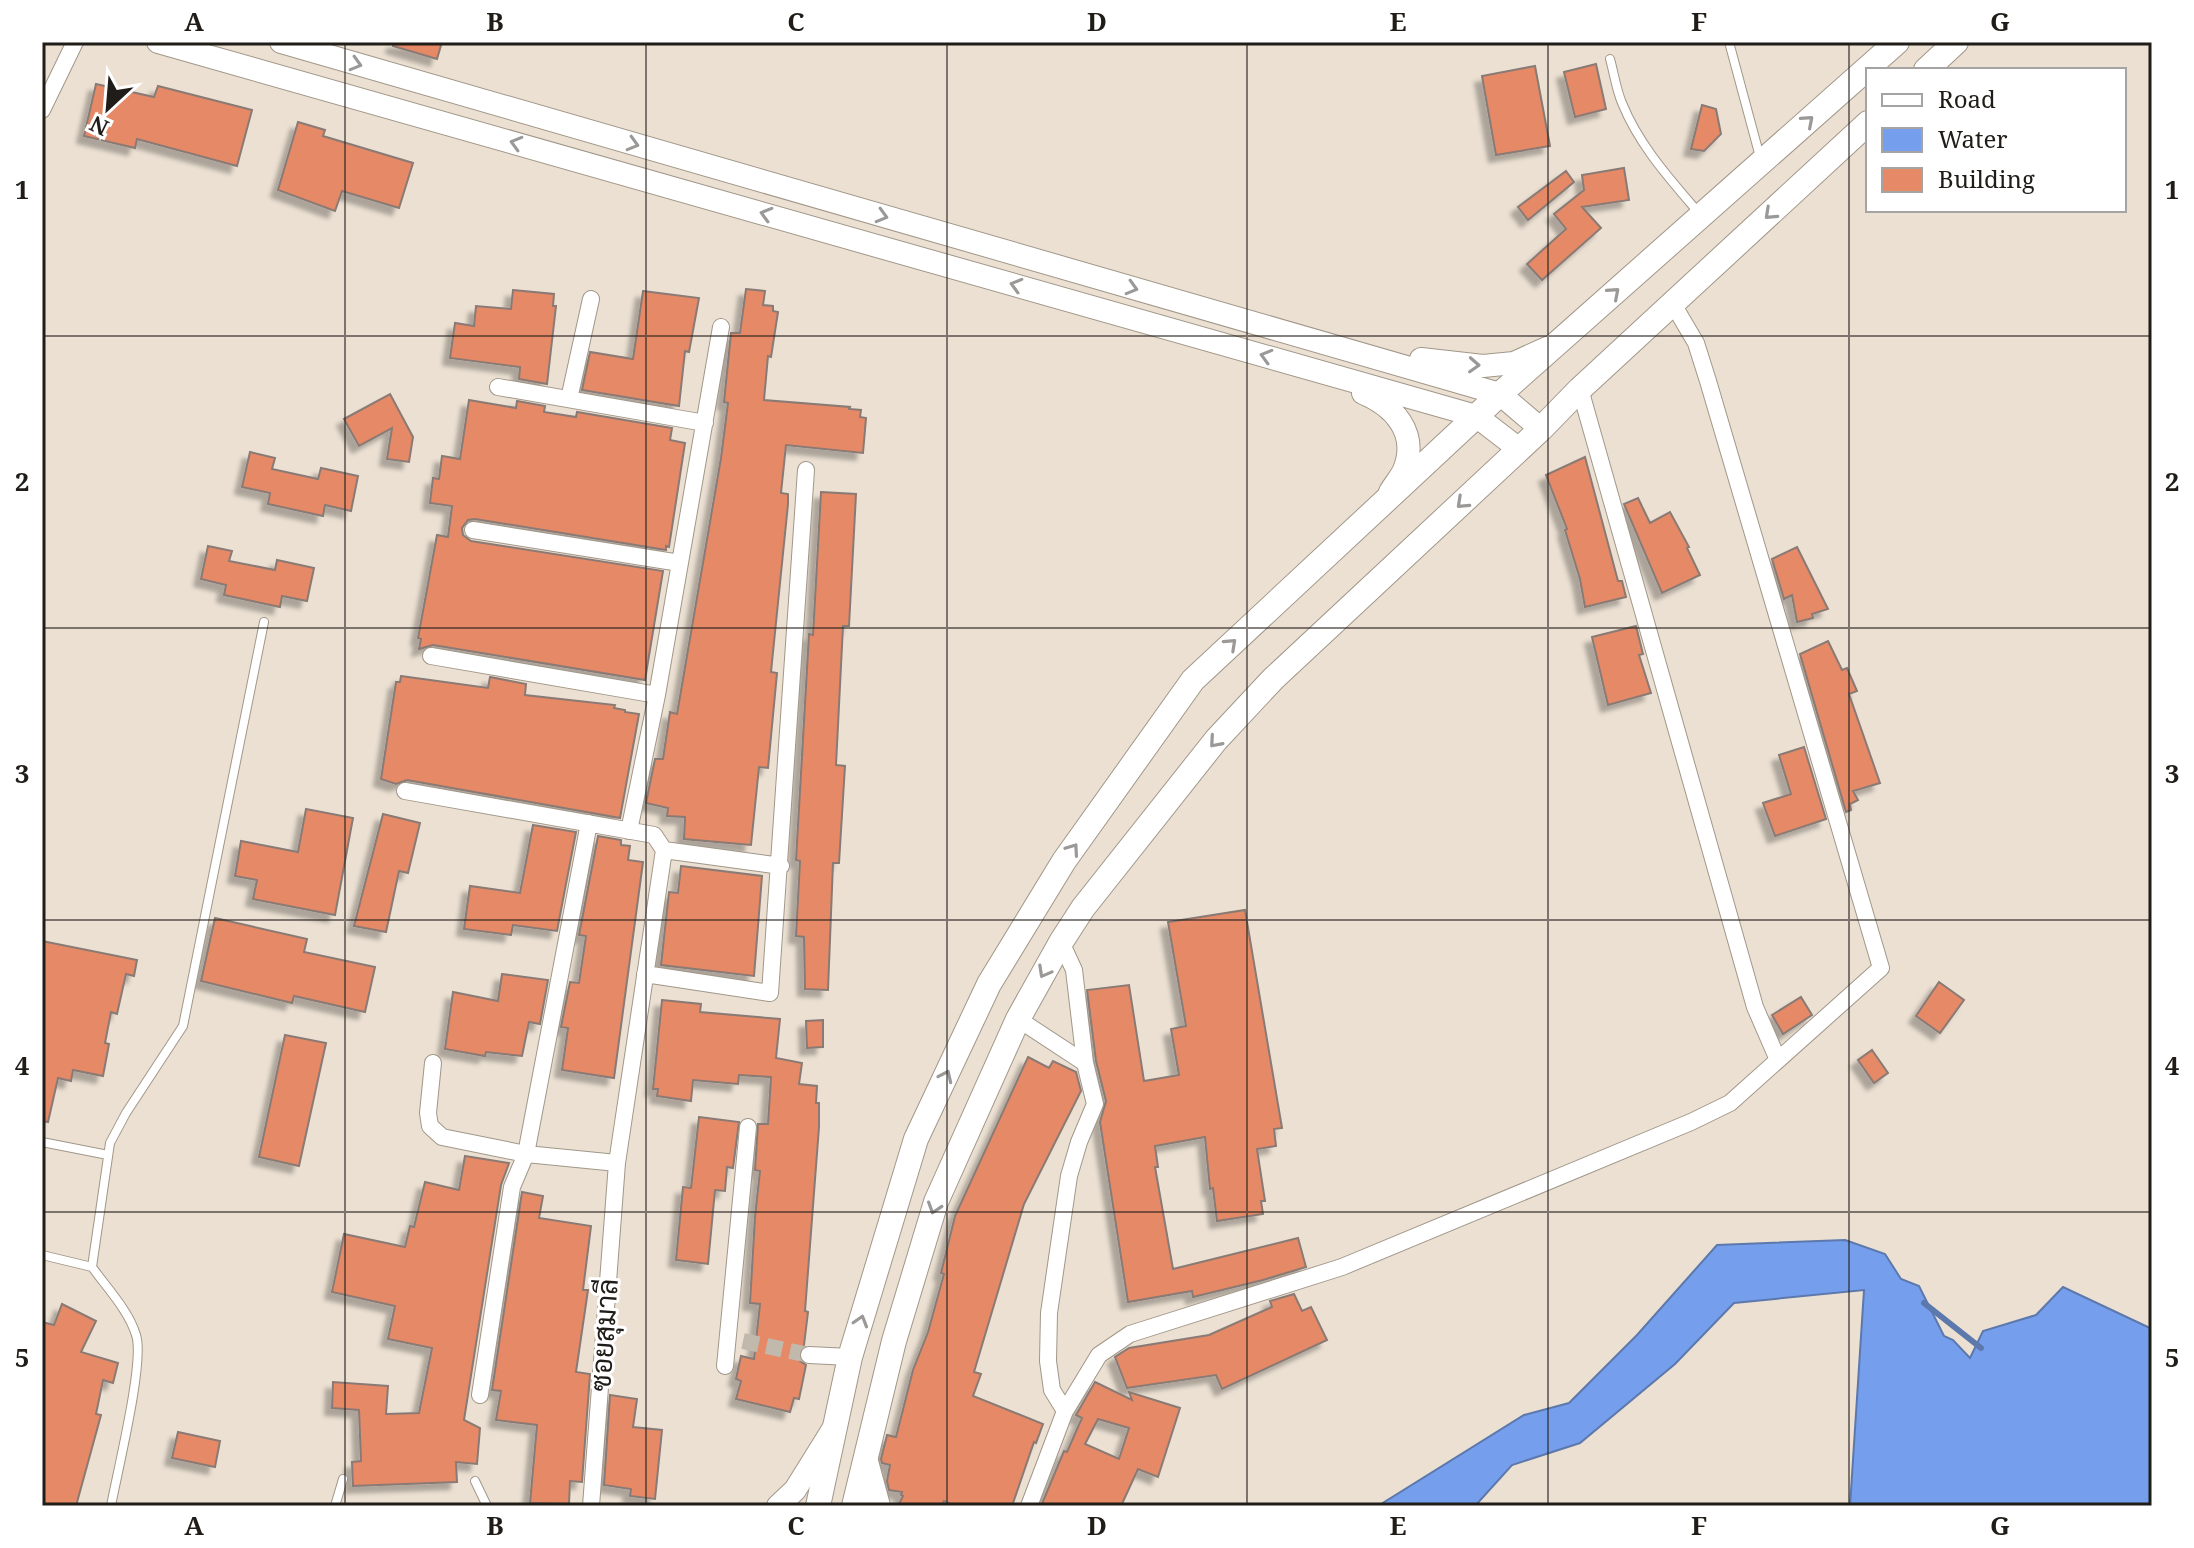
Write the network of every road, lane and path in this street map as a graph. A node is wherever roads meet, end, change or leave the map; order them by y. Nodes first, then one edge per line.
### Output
1 (75, 42) edge
2 (158, 42) edge
3 (281, 42) edge
4 (1729, 42) edge
5 (1897, 42) edge
6 (1956, 42) edge
7 (324, 48) edge
8 (1610, 59) dead end
9 (1868, 68) edge
10 (1928, 68) edge
11 (1866, 70) edge
12 (42, 110) edge
13 (1866, 125) edge
14 (1762, 162) junction
15 (1701, 216) junction
16 (591, 299) dead end
17 (1673, 304) junction
18 (721, 327) dead end
19 (1314, 340) junction
20 (1555, 345) junction
21 (1304, 367) junction
22 (498, 387) dead end
23 (1580, 389) junction
24 (1500, 394) junction
25 (569, 399) junction
26 (1476, 416) junction
27 (705, 423) junction
28 (1541, 429) junction
29 (1519, 449) junction
30 (806, 470) dead end
31 (1380, 506) junction
32 (473, 530) dead end
33 (680, 563) junction
34 (264, 622) dead end
35 (431, 656) dead end
36 (657, 695) junction
37 (405, 791) dead end
38 (589, 823) junction
39 (629, 831) junction
40 (664, 850) junction
41 (781, 866) junction
42 (1061, 942) junction
43 (645, 974) junction
44 (1018, 1019) junction
45 (1778, 1060) junction
46 (433, 1063) dead end
47 (1085, 1063) junction
48 (748, 1127) dead end
49 (42, 1142) edge
50 (526, 1154) junction
51 (108, 1155) junction
52 (617, 1163) junction
53 (42, 1255) edge
54 (92, 1267) junction
55 (730, 1315) junction
56 (743, 1341) dead end
57 (809, 1355) tunnel mouth
58 (850, 1357) junction
59 (725, 1366) dead end
60 (480, 1395) dead end
61 (1065, 1411) junction
62 (834, 1427) junction
63 (866, 1458) junction
64 (343, 1479) dead end
65 (475, 1481) dead end
66 (111, 1506) edge
67 (335, 1506) edge
68 (487, 1506) edge
69 (591, 1506) edge
70 (778, 1506) edge
71 (818, 1506) edge
72 (854, 1506) edge
73 (879, 1506) edge
74 (1029, 1506) edge

1 - 12 street
21 -> 2 main road
3 - 7 main road
4 - 14 lane
9 -> 5 main road
6 - 10 main road
7 -> 19 main road
8 - 15 lane
14 -> 11 main road
13 -> 17 main road
14 - 15 main road
20 -> 15 main road
16 - 25 street
17 - 23 main road
17 - 45 street
18 - 27 street
19 -> 20 main road
19 - 24 main road
20 - 24 main road
21 - 26 main road
21 - 31 main road
22 - 25 street
23 - 28 main road
23 - 45 street
24 - 26 main road
24 - 28 main road
25 - 27 street
26 - 29 main road
26 - 31 main road
27 - 33 street
28 - 29 main road
29 -> 42 main road
30 - 41 street
58 -> 31 main road
32 - 33 street
33 - 36 street
34 - 51 lane
35 - 36 street
36 - 39 street
37 - 38 street
38 - 39 street
38 - 50 street
39 - 40 street
40 - 41 street
40 - 43 street, ซอยสุมาลี
41 - 43 street
42 -> 44 main road
42 - 47 street
43 - 52 street, ซอยสุมาลี
44 - 47 street
44 -> 63 main road
45 - 61 street
46 - 50 street
47 - 61 street
48 - 55 street
49 - 51 lane
50 - 52 street
50 - 60 street
51 - 54 lane
52 - 69 street, ซอยสุมาลี
53 - 54 lane
54 - 66 lane
55 - 56 street
55 - 59 street
57 - 58 street
58 - 62 main road
61 - 74 street
62 - 70 main road
62 - 71 main road
63 - 72 main road
63 - 73 main road
64 - 67 lane
65 - 68 lane

